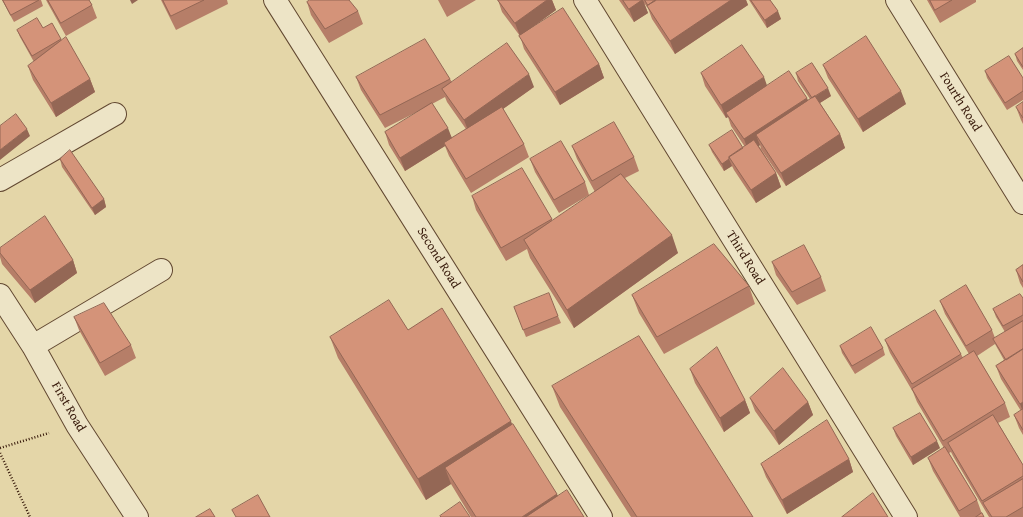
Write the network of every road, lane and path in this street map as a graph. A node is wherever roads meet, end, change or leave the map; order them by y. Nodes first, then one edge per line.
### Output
1 (275, 0) edge
2 (585, 0) edge
3 (897, 0) edge
4 (115, 114) dead end
5 (0, 180) edge
6 (1023, 203) edge
7 (161, 270) dead end
8 (0, 295) edge
9 (33, 346) junction
10 (77, 425) junction
11 (0, 448) edge
12 (0, 453) edge
13 (30, 517) edge
14 (137, 517) edge
15 (601, 517) edge
16 (906, 517) edge

1 - 15 street, Second Road
2 - 16 street, Third Road
3 - 6 street, Fourth Road
4 - 5 street
7 - 9 street
8 - 9 street, First Road
9 - 10 street, First Road
10 - 11 path
10 - 14 street, First Road
12 - 13 path

